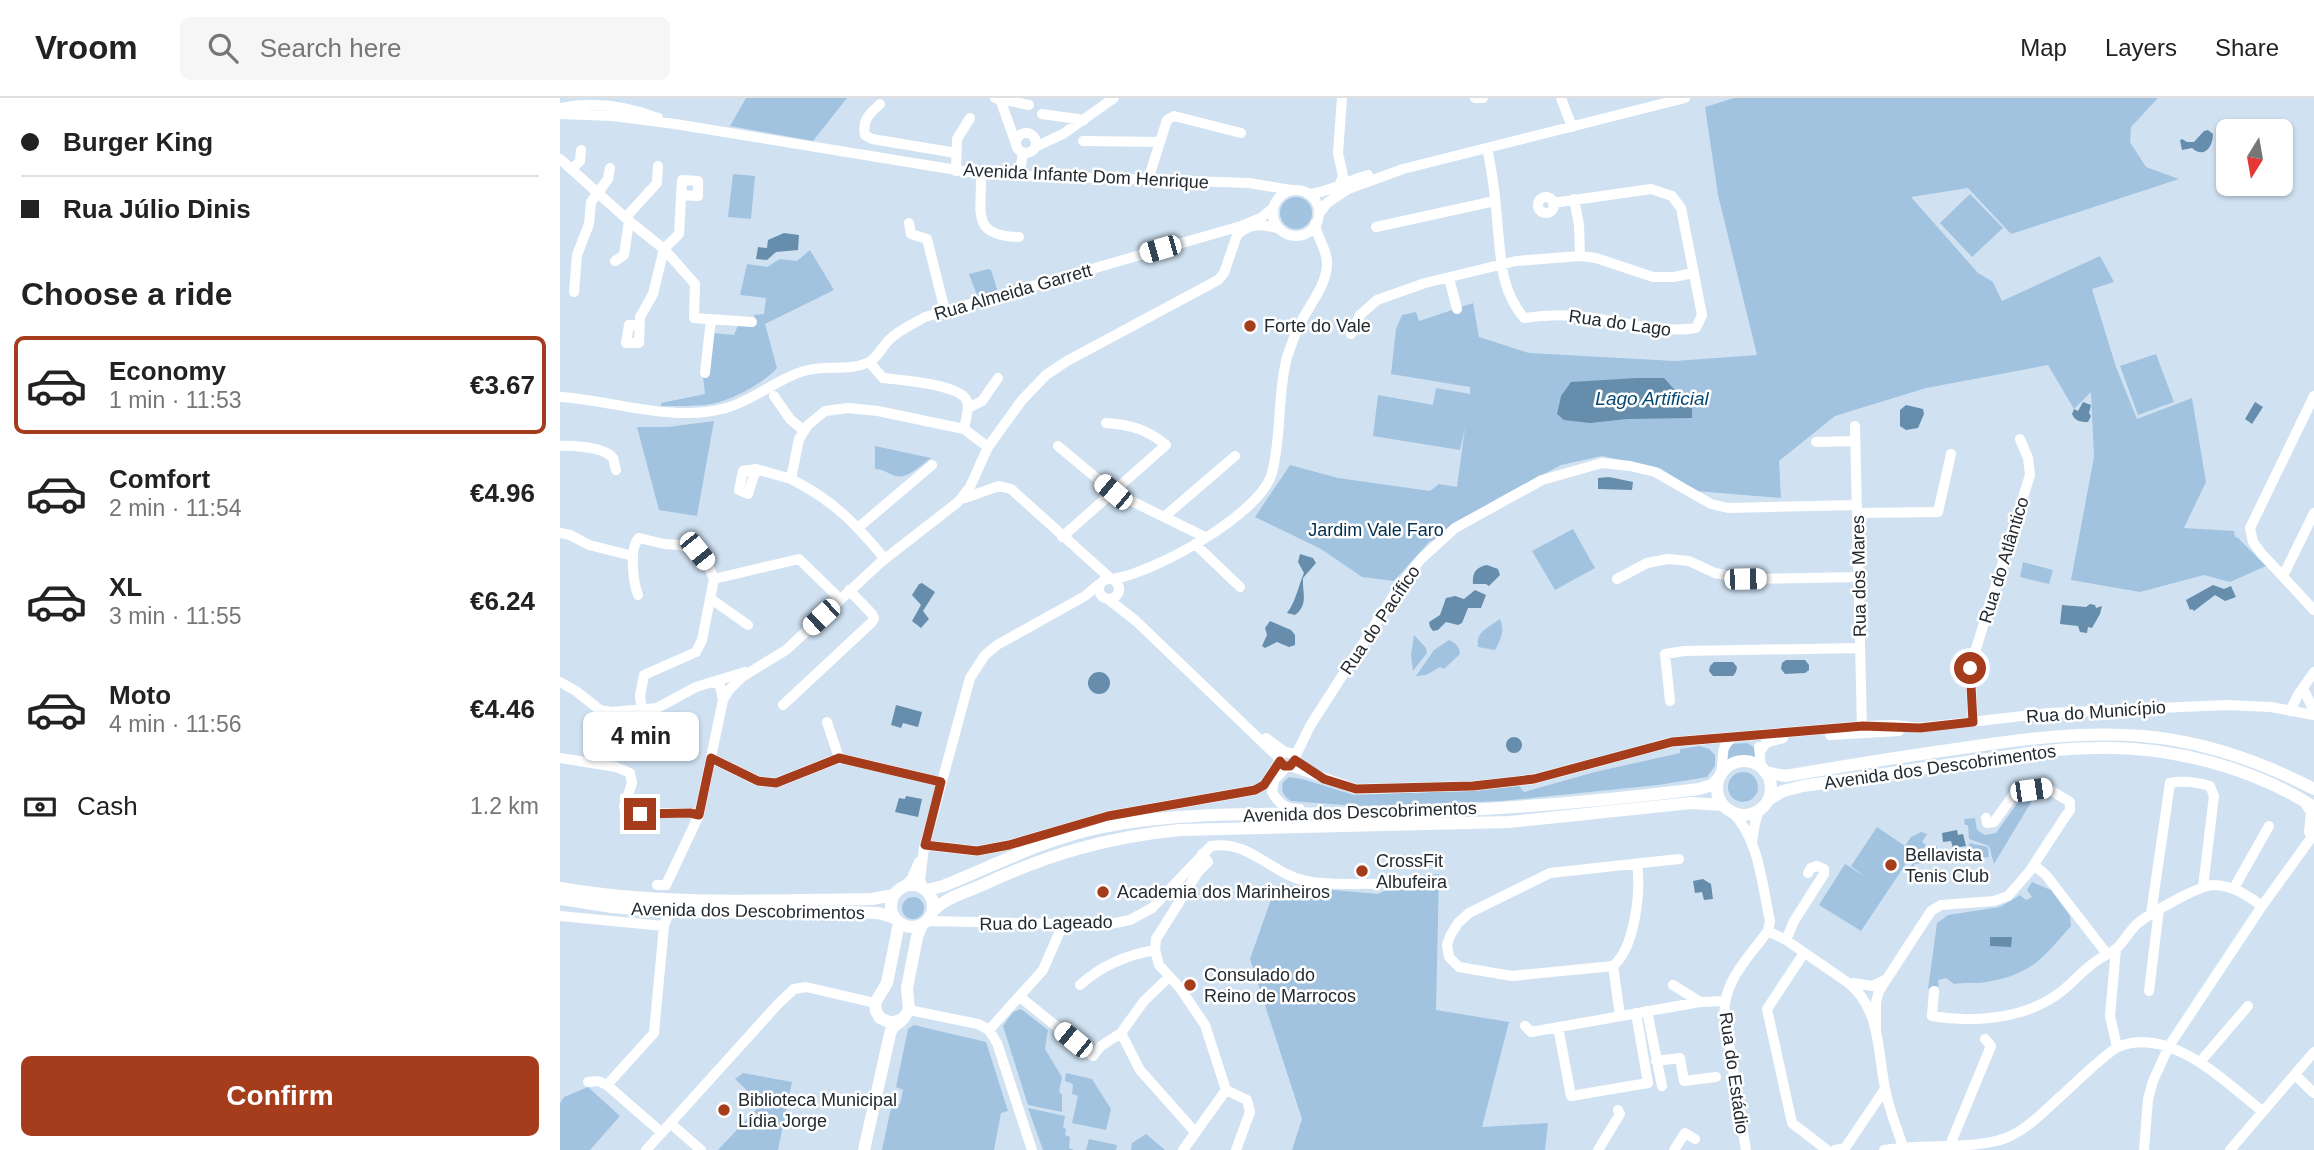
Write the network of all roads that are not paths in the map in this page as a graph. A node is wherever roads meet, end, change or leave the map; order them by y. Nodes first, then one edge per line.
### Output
1 (591, 98) edge
2 (997, 98) edge
3 (1114, 98) edge
4 (1342, 98) edge
5 (1475, 98) edge
6 (1483, 98) edge
7 (1561, 98) edge
8 (1685, 98) edge
9 (611, 103) edge
10 (880, 104) dead end
11 (1029, 104) dead end
12 (574, 110) junction
13 (560, 111) edge
14 (1042, 114) dead end
15 (970, 118) dead end
16 (1084, 120) junction
17 (649, 121) junction
18 (675, 124) junction
19 (1572, 127) junction
20 (1241, 132) dead end
21 (1015, 141) junction
22 (1083, 141) dead end
23 (1160, 142) junction
24 (1035, 148) junction
25 (1487, 148) junction
26 (581, 150) dead end
27 (956, 153) junction
28 (1023, 153) junction
29 (564, 165) edge
30 (658, 166) dead end
31 (610, 168) dead end
32 (1403, 169) junction
33 (956, 171) junction
34 (981, 174) junction
35 (1019, 176) junction
36 (1148, 180) junction
37 (1249, 183) junction
38 (1340, 184) junction
39 (1291, 190) junction
40 (597, 192) junction
41 (1308, 194) junction
42 (681, 195) dead end
43 (1574, 200) junction
44 (1495, 201) junction
45 (1553, 203) dead end
46 (1273, 207) junction
47 (627, 219) junction
48 (1317, 219) junction
49 (909, 223) dead end
50 (1376, 227) dead end
51 (1280, 229) junction
52 (1235, 232) junction
53 (1299, 235) junction
54 (1019, 237) dead end
55 (664, 249) junction
56 (1580, 256) junction
57 (615, 261) dead end
58 (1501, 264) junction
59 (1693, 272) junction
60 (1324, 275) junction
61 (1449, 278) junction
62 (574, 292) dead end
63 (1457, 309) dead end
64 (945, 311) junction
65 (711, 319) junction
66 (752, 322) dead end
67 (640, 325) dead end
68 (1351, 334) dead end
69 (870, 363) junction
70 (705, 373) dead end
71 (998, 378) dead end
72 (774, 396) dead end
73 (2314, 396) edge
74 (560, 397) edge
75 (968, 408) junction
76 (1106, 423) dead end
77 (1855, 426) dead end
78 (964, 429) junction
79 (804, 431) junction
80 (2020, 439) dead end
81 (1856, 440) junction
82 (1816, 442) dead end
83 (560, 446) edge
84 (988, 446) junction
85 (1058, 446) dead end
86 (1951, 454) dead end
87 (1235, 456) dead end
88 (932, 465) dead end
89 (756, 469) dead end
90 (616, 470) dead end
91 (791, 479) junction
92 (974, 479) junction
93 (987, 489) junction
94 (1113, 492) junction
95 (958, 502) junction
96 (1857, 509) junction
97 (2314, 513) edge
98 (1164, 517) junction
99 (859, 527) junction
100 (560, 533) edge
101 (1062, 537) junction
102 (1205, 537) junction
103 (1195, 544) junction
104 (633, 556) junction
105 (885, 559) junction
106 (2283, 576) junction
107 (1859, 577) junction
108 (714, 579) junction
109 (1618, 579) dead end
110 (1110, 584) junction
111 (1240, 587) dead end
112 (849, 590) junction
113 (638, 595) dead end
114 (1085, 596) junction
115 (1105, 598) junction
116 (711, 599) junction
117 (840, 599) junction
118 (2314, 610) edge
119 (1132, 617) junction
120 (748, 625) dead end
121 (1860, 648) junction
122 (755, 668) junction
123 (2314, 672) edge
124 (560, 682) edge
125 (712, 682) junction
126 (2301, 691) junction
127 (723, 700) junction
128 (1670, 701) dead end
129 (783, 705) dead end
130 (2271, 707) junction
131 (642, 710) junction
132 (2290, 711) junction
133 (2314, 713) edge
134 (827, 722) dead end
135 (1973, 722) junction
136 (1862, 730) junction
137 (1747, 736) junction
138 (1734, 737) junction
139 (1698, 739) junction
140 (1761, 750) junction
141 (1722, 753) junction
142 (560, 758) edge
143 (711, 758) junction
144 (839, 758) junction
145 (1287, 759) junction
146 (1763, 769) junction
147 (1720, 776) junction
148 (941, 782) junction
149 (2313, 788) edge
150 (2309, 804) edge
151 (1764, 805) junction
152 (1728, 808) junction
153 (1331, 814) junction
154 (699, 815) junction
155 (1986, 818) dead end
156 (2269, 826) dead end
157 (2313, 830) edge
158 (1752, 844) junction
159 (925, 847) junction
160 (1202, 854) junction
161 (1679, 859) dead end
162 (1637, 864) junction
163 (2034, 865) junction
164 (1808, 873) dead end
165 (1377, 884) dead end
166 (657, 886) dead end
167 (905, 886) junction
168 (2203, 887) junction
169 (560, 888) edge
170 (2234, 888) junction
171 (925, 889) junction
172 (894, 895) junction
173 (560, 899) edge
174 (2262, 906) junction
175 (669, 912) junction
176 (2155, 912) junction
177 (560, 916) edge
178 (928, 919) junction
179 (897, 921) junction
180 (1058, 924) junction
181 (664, 926) junction
182 (1768, 931) junction
183 (1786, 940) junction
184 (1155, 950) junction
185 (2112, 952) junction
186 (1804, 953) junction
187 (1613, 966) junction
188 (1169, 977) junction
189 (1886, 980) junction
190 (1847, 982) junction
191 (1080, 985) dead end
192 (1673, 985) dead end
193 (1934, 990) dead end
194 (882, 991) junction
195 (2149, 991) dead end
196 (1020, 997) junction
197 (1724, 1001) junction
198 (1700, 1002) junction
199 (875, 1003) junction
200 (2248, 1006) dead end
201 (907, 1009) junction
202 (1647, 1011) junction
203 (1636, 1013) junction
204 (1620, 1015) junction
205 (880, 1018) junction
206 (1525, 1026) dead end
207 (1558, 1027) junction
208 (1876, 1028) junction
209 (989, 1030) junction
210 (1121, 1033) junction
211 (1985, 1039) dead end
212 (2169, 1046) junction
213 (2117, 1047) junction
214 (2314, 1052) edge
215 (1656, 1061) junction
216 (2200, 1062) junction
217 (2295, 1074) junction
218 (1716, 1077) dead end
219 (588, 1082) dead end
220 (607, 1085) junction
221 (1662, 1087) dead end
222 (1885, 1089) junction
223 (1226, 1090) junction
224 (2314, 1093) edge
225 (1618, 1110) dead end
226 (2262, 1111) junction
227 (670, 1123) junction
228 (1195, 1132) junction
229 (662, 1133) junction
230 (1695, 1139) dead end
231 (1950, 1145) junction
232 (1904, 1148) edge
233 (646, 1150) edge
234 (701, 1150) edge
235 (859, 1150) edge
236 (864, 1150) edge
237 (1032, 1150) edge
238 (1183, 1150) edge
239 (1236, 1150) edge
240 (1598, 1150) edge
241 (1674, 1150) edge
242 (1746, 1150) edge
243 (1827, 1150) edge
244 (1835, 1150) edge
245 (1884, 1150) edge
246 (2144, 1150) edge
247 (2230, 1150) edge

1 - 12 street
2 - 11 street
2 - 21 street
3 - 16 street
4 - 38 street
5 - 6 street
7 - 19 street
8 - 19 street
9 - 12 street, Avenida Infante Dom Henrique
9 - 17 street, Avenida Infante Dom Henrique
9 - 18 street, Avenida Infante Dom Henrique
10 - 27 street
12 - 13 street, Avenida Infante Dom Henrique
12 - 17 street, Avenida Infante Dom Henrique
14 - 16 street
15 - 27 street
16 - 24 street
17 - 18 street, Avenida Infante Dom Henrique
18 - 33 street, Avenida Infante Dom Henrique
19 - 25 street
20 - 23 street
21 - 24 street
21 - 28 street
22 - 23 street
23 - 36 street
24 - 28 street
25 - 32 street
25 - 44 street, Rua do Lago
26 - 29 street
27 - 33 street
28 - 35 street
29 - 40 street
30 - 47 street
31 - 40 street
32 - 38 street
32 - 48 street
33 - 34 street, Avenida Infante Dom Henrique
34 - 35 street, Avenida Infante Dom Henrique
34 - 54 street
35 - 36 street, Avenida Infante Dom Henrique
36 - 37 street, Avenida Infante Dom Henrique
37 - 39 street, Avenida Infante Dom Henrique
37 - 46 street
38 - 41 street
39 - 41 street
39 - 46 street
40 - 47 street
40 - 62 street
41 - 48 street
42 - 55 street
43 - 45 street, Rua do Lago
43 - 56 street
43 - 59 street, Rua do Lago
44 - 50 street
44 - 58 street, Rua do Lago
46 - 51 street
46 - 52 street, Rua Almeida Garrett
47 - 55 street
47 - 57 street
48 - 53 street
48 - 60 street
49 - 64 street
51 - 52 street, Rua Almeida Garrett
51 - 53 street
52 - 64 street, Rua Almeida Garrett
52 - 84 street
53 - 60 street
55 - 65 street
55 - 67 street
56 - 58 street
56 - 59 street
58 - 59 street, Rua do Lago
58 - 61 street
60 - 102 street
61 - 63 street
61 - 68 street
64 - 69 street, Rua Almeida Garrett
65 - 66 street
65 - 70 street
69 - 74 street
69 - 75 street
71 - 75 street
72 - 79 street
73 - 106 street
75 - 78 street
76 - 94 street
77 - 81 street, Rua dos Mares
78 - 79 street
78 - 84 street
79 - 91 street
80 - 135 street, Rua do Atlântico
81 - 82 street
81 - 96 street, Rua dos Mares
83 - 90 street
84 - 92 street
85 - 94 street
86 - 96 street, Rua do Pacífico
87 - 98 street
88 - 99 street
89 - 91 street
91 - 99 street
92 - 93 street
92 - 95 street
93 - 95 street
93 - 101 street
94 - 98 street
94 - 101 street
95 - 105 street
96 - 107 street, Rua dos Mares
96 - 145 street, Rua do Pacífico
97 - 106 street
98 - 102 street
99 - 105 street
100 - 104 street
101 - 110 street
102 - 103 street
103 - 110 street
103 - 111 street
104 - 108 street
104 - 113 street
105 - 112 street
106 - 118 street
107 - 109 street
107 - 121 street, Rua dos Mares
108 - 116 street
108 - 117 street
110 - 114 street
110 - 115 street
110 - 115 street
110 - 119 street
112 - 117 street
112 - 129 street
114 - 115 street
114 - 148 street
115 - 119 street
116 - 120 street
116 - 131 street
117 - 122 street
119 - 145 street, Rua do Município
121 - 128 street
121 - 136 street, Rua dos Mares
122 - 125 street
122 - 127 street
123 - 126 street
124 - 131 street
125 - 127 street
125 - 131 street
126 - 130 street
126 - 132 street
126 - 133 street
127 - 143 street
130 - 132 street, Rua do Município
130 - 135 street, Rua do Município
132 - 133 street, Rua do Município
134 - 144 street
135 - 136 street, Rua do Município
136 - 137 street, Rua do Município
136 - 140 street, Rua do Município
137 - 138 street, Rua do Município
137 - 140 street
138 - 139 street, Rua do Município
138 - 141 street
139 - 141 street
139 - 145 street, Rua do Município
140 - 146 street
141 - 147 street
142 - 154 street
143 - 144 street
143 - 154 street
144 - 148 street
145 - 153 street
145 - 159 street, Rua do Pacífico
146 - 147 main road
146 - 149 main road, Avenida dos Descobrimentos
146 - 151 main road
147 - 152 main road
147 - 153 main road, Avenida dos Descobrimentos
148 - 159 street
150 - 151 main road, Avenida dos Descobrimentos
150 - 157 main road
151 - 152 main road
151 - 158 street
152 - 158 street
152 - 178 main road, Avenida dos Descobrimentos
153 - 171 main road, Avenida dos Descobrimentos
154 - 166 street
155 - 163 street
156 - 170 street
157 - 174 street
158 - 182 street
159 - 167 street
159 - 171 street
160 - 165 street
160 - 180 street, Rua do Lageado
160 - 184 street
161 - 162 street
162 - 187 street
162 - 187 street
163 - 185 street
163 - 189 street
164 - 183 street
167 - 171 main road
167 - 172 main road
168 - 170 street
168 - 176 street
168 - 176 street
169 - 172 main road, Avenida dos Descobrimentos
170 - 174 street
171 - 178 main road
172 - 179 main road
173 - 175 main road, Avenida dos Descobrimentos
174 - 212 street
175 - 179 main road, Avenida dos Descobrimentos
175 - 181 street
176 - 185 street
176 - 195 street
177 - 181 street
178 - 179 main road
178 - 180 street, Rua do Lageado
178 - 201 main road
179 - 194 main road
180 - 196 street
181 - 220 street
182 - 183 street
182 - 197 street, Rua do Estádio
183 - 186 street
184 - 188 street
184 - 191 street
185 - 193 street
185 - 213 street
186 - 190 street
186 - 243 street
187 - 204 street
188 - 210 street
188 - 223 street
189 - 190 street
189 - 208 street
190 - 208 street
192 - 198 street
194 - 199 main road
194 - 201 main road
196 - 209 street
196 - 210 street
197 - 198 street
197 - 242 street, Rua do Estádio
198 - 202 street
199 - 205 main road
199 - 227 street
200 - 216 street
201 - 205 main road
201 - 209 street
201 - 236 main road
202 - 203 street
202 - 215 street
203 - 204 street
203 - 207 street
204 - 207 street
205 - 235 main road
206 - 207 street
208 - 222 street
209 - 237 street
210 - 228 street
211 - 231 street
212 - 213 street
212 - 216 street
212 - 246 street
213 - 231 street
214 - 217 street
215 - 218 street
215 - 221 street
216 - 226 street
217 - 224 street
217 - 226 street
219 - 220 street
220 - 229 street
222 - 232 street
222 - 244 street
223 - 228 street
223 - 239 street
225 - 240 street
226 - 247 street
227 - 229 street
227 - 234 street
228 - 238 street
229 - 233 street
230 - 241 street
231 - 232 street
232 - 245 street

